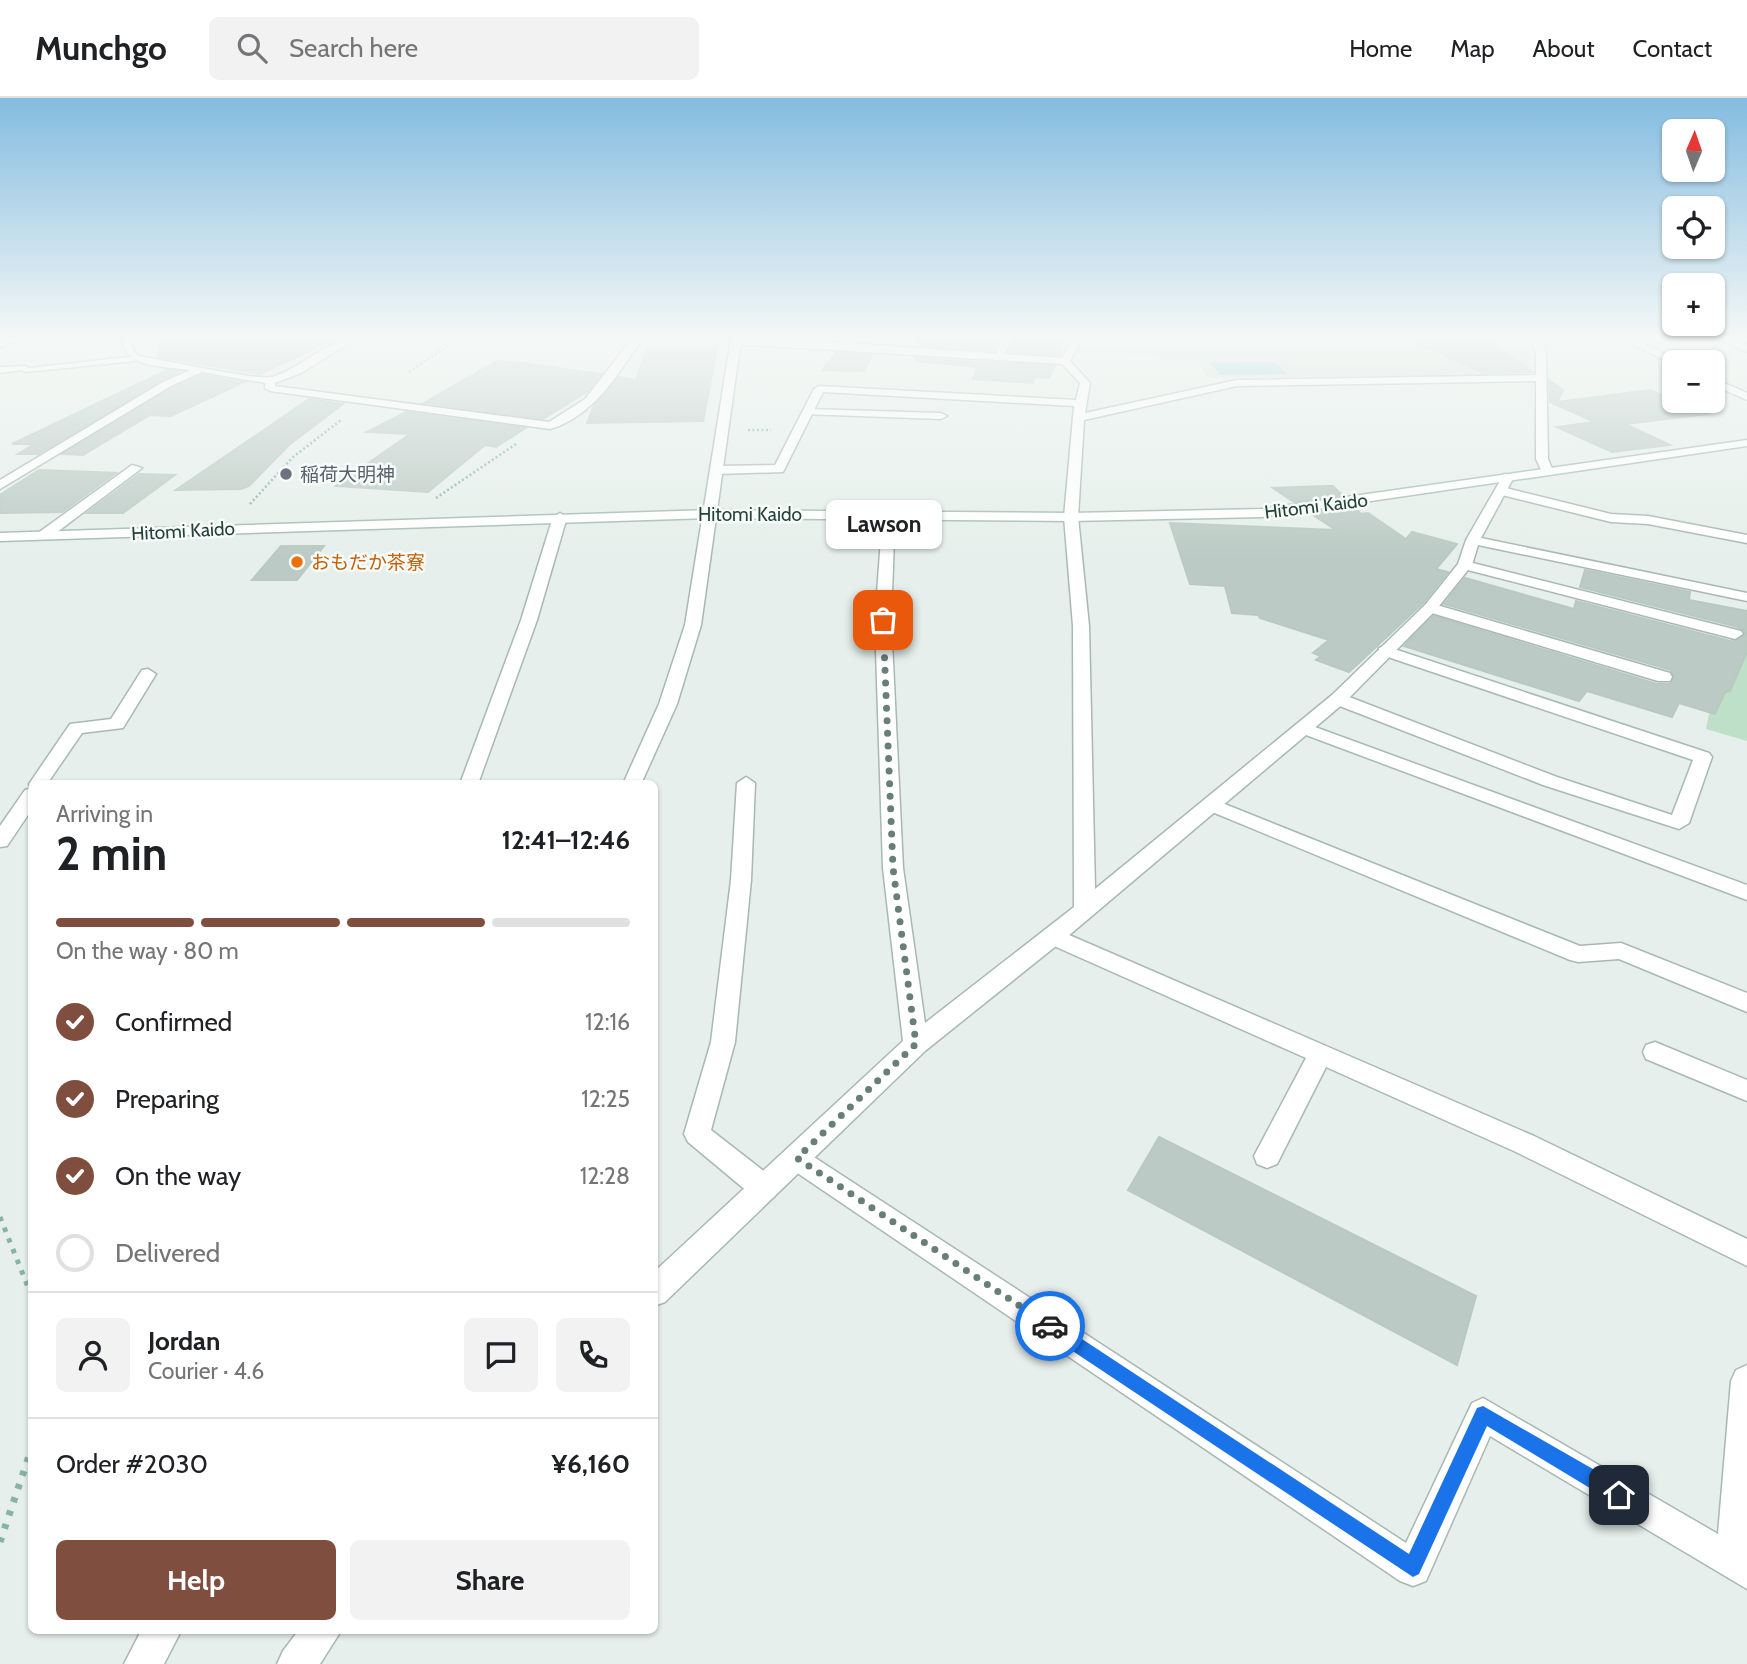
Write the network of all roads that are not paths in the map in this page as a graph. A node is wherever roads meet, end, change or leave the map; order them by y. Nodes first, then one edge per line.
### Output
1 (121, 412) edge
2 (450, 412) edge
3 (577, 412) edge
4 (726, 412) edge
5 (807, 412) edge
6 (810, 412) edge
7 (1080, 412) edge
8 (1541, 412) edge
9 (941, 416) dead end
10 (1747, 443) edge
11 (136, 468) dead end
12 (718, 470) junction
13 (1547, 471) junction
14 (1505, 484) junction
15 (0, 485) edge
16 (710, 514) junction
17 (888, 514) junction
18 (560, 517) junction
19 (1071, 517) junction
20 (43, 536) junction
21 (0, 537) edge
22 (1747, 539) edge
23 (1473, 540) junction
24 (1465, 565) junction
25 (1747, 597) edge
26 (1430, 608) junction
27 (1735, 634) dead end
28 (1385, 651) junction
29 (148, 674) dead end
30 (1664, 677) dead end
31 (1338, 699) junction
32 (1304, 728) junction
33 (41, 780) edge
34 (470, 780) edge
35 (634, 780) edge
36 (746, 783) dead end
37 (28, 800) edge
38 (1212, 805) junction
39 (0, 841) edge
40 (1747, 893) edge
41 (1085, 908) junction
42 (1054, 936) junction
43 (1747, 1003) edge
44 (916, 1044) junction
45 (1655, 1052) dead end
46 (1321, 1054) junction
47 (1747, 1091) edge
48 (1267, 1156) dead end
49 (797, 1158) junction
50 (764, 1188) junction
51 (1747, 1253) edge
52 (658, 1288) edge
53 (1747, 1381) edge
54 (1740, 1567) edge
55 (160, 1634) edge
56 (320, 1634) edge
57 (143, 1664) edge
58 (296, 1664) edge

1 - 15 street
2 - 3 street
4 - 12 street
5 - 12 street
6 - 9 street
7 - 19 street
8 - 13 street
10 - 13 street, Hitomi Kaido
11 - 20 street
12 - 16 street
13 - 14 street, Hitomi Kaido
14 - 19 street, Hitomi Kaido
14 - 22 street
14 - 23 street
16 - 17 street, Hitomi Kaido
16 - 18 street, Hitomi Kaido
16 - 35 street
17 - 19 street, Hitomi Kaido
17 - 44 street
18 - 20 street, Hitomi Kaido
18 - 34 street
19 - 41 street
20 - 21 street, Hitomi Kaido
23 - 24 street
23 - 25 street
24 - 26 street
24 - 27 street
26 - 28 street
26 - 30 street
28 - 31 street
28 - 31 street
29 - 33 street
31 - 32 street
32 - 38 street
32 - 40 street
36 - 50 street
37 - 39 street
38 - 41 street
38 - 43 street
41 - 42 street
42 - 44 street
42 - 46 street
44 - 49 street
45 - 47 street
46 - 48 street
46 - 51 street
49 - 50 street
49 - 54 street
50 - 52 street
53 - 54 street
55 - 57 street
56 - 58 street

